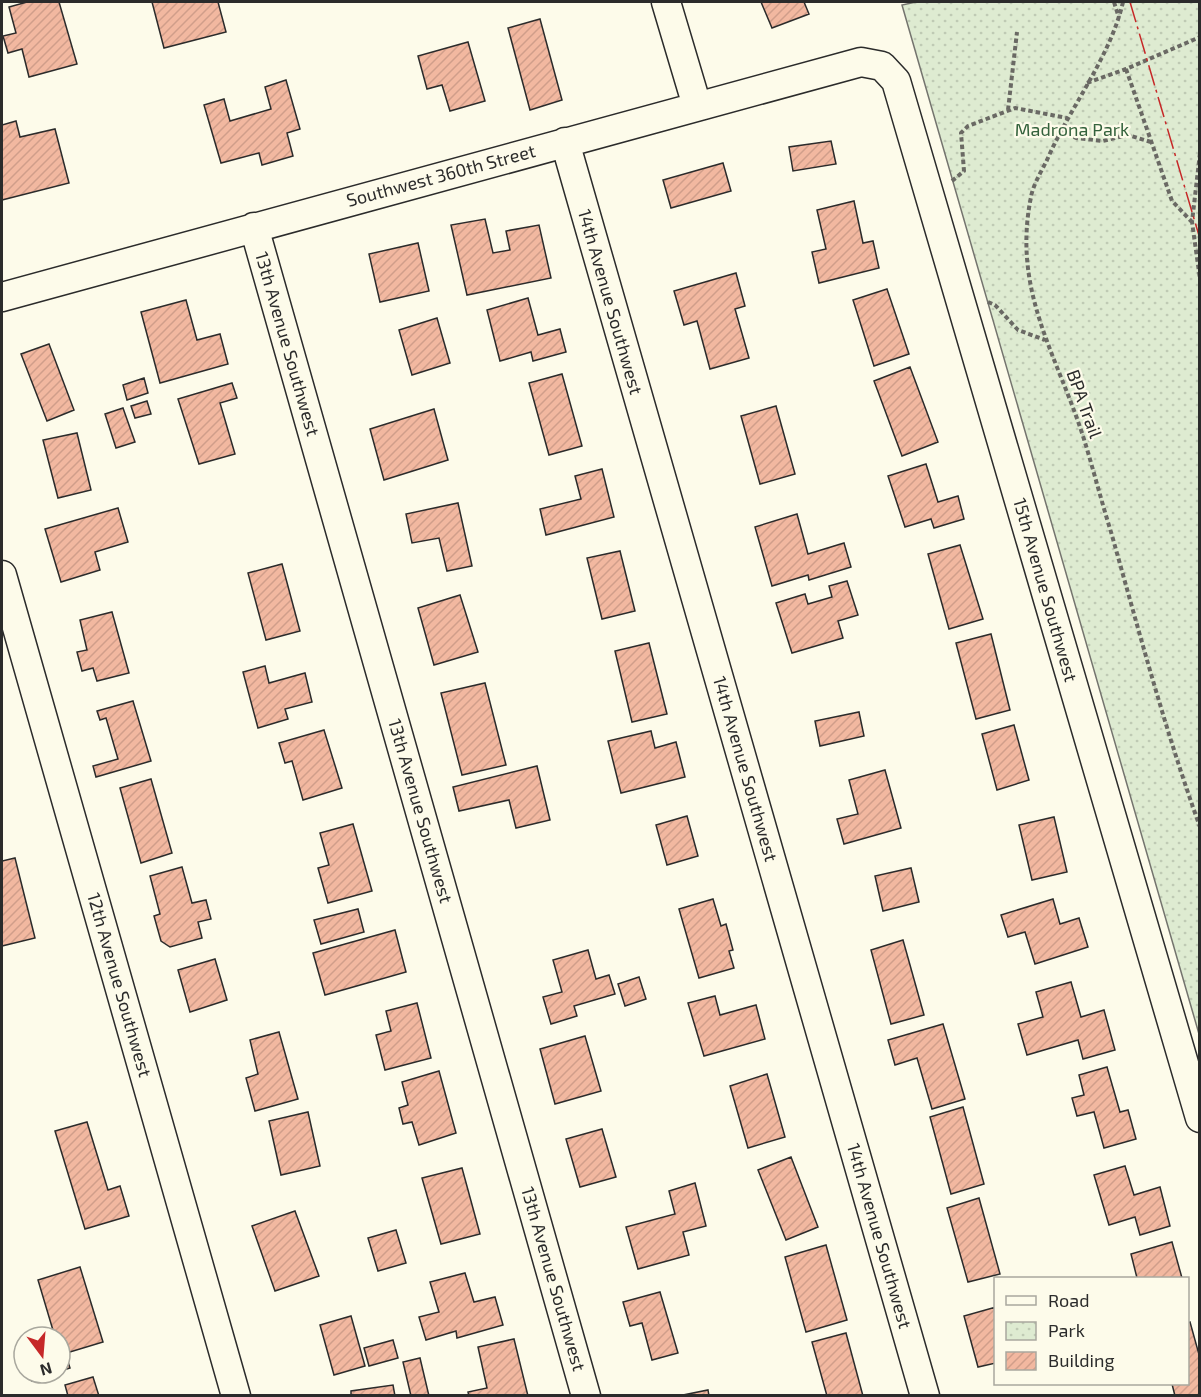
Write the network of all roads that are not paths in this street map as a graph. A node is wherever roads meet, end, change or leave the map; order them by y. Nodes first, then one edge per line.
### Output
1 (666, 2) edge
2 (882, 66) joint
3 (698, 106) junction
4 (565, 142) junction
5 (254, 227) junction
6 (2, 297) edge
7 (2, 575) edge
8 (1200, 1118) edge
9 (237, 1395) edge
10 (586, 1395) edge
11 (925, 1395) edge

1 - 3 street
2 - 3 street, Southwest 360th Street
2 - 8 street, 15th Avenue Southwest
3 - 4 street, Southwest 360th Street
4 - 5 street, Southwest 360th Street
4 - 11 street, 14th Avenue Southwest
5 - 6 street, Southwest 360th Street
5 - 10 street, 13th Avenue Southwest
7 - 9 street, 12th Avenue Southwest

